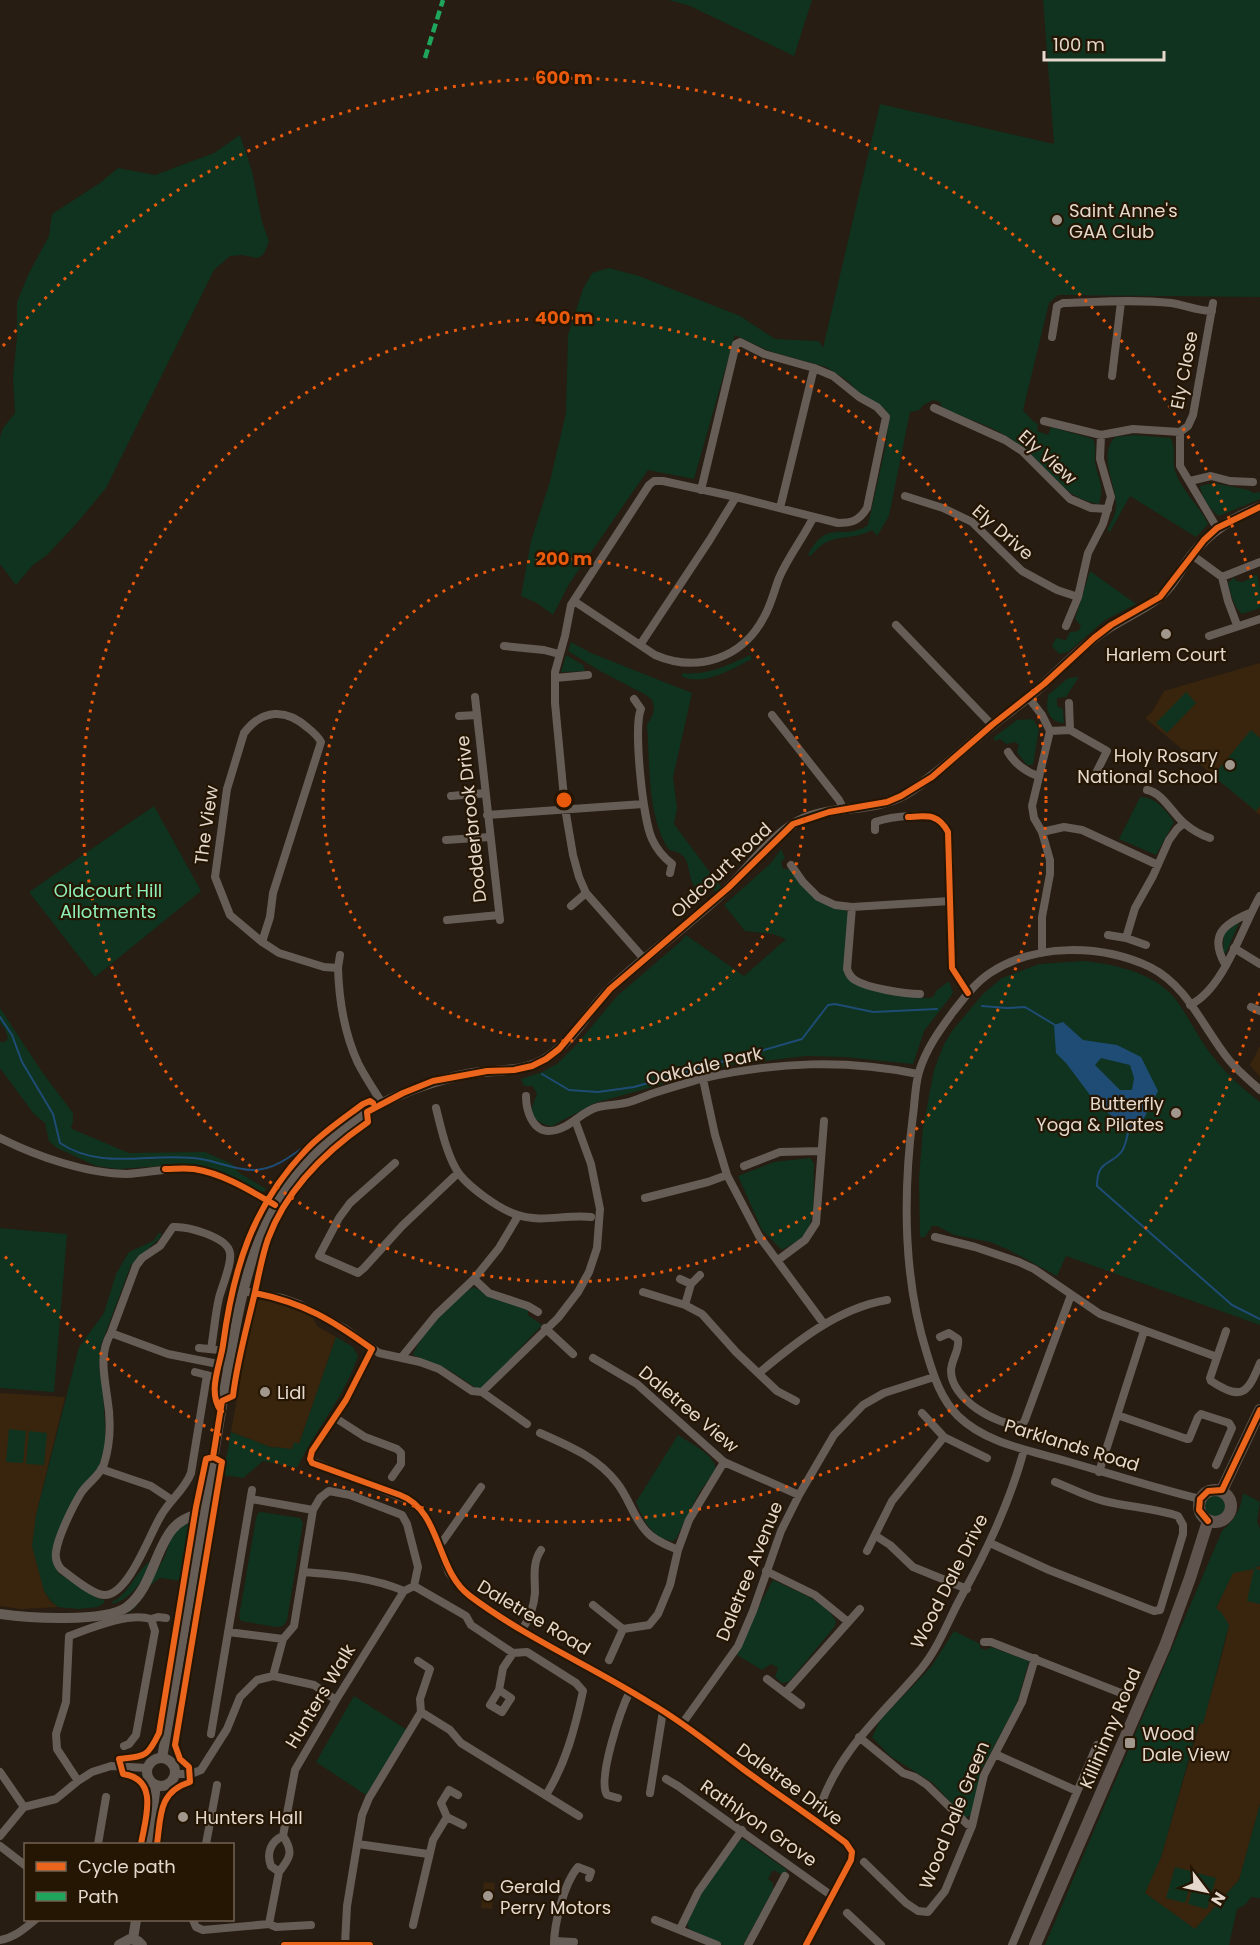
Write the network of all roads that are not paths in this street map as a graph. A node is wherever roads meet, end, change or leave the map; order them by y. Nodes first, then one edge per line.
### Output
1 (1121, 302) junction
2 (1052, 337) dead end
3 (814, 368) junction
4 (1112, 376) dead end
5 (934, 408) dead end
6 (1044, 421) dead end
7 (1180, 432) junction
8 (1101, 435) junction
9 (1190, 480) junction
10 (1253, 482) dead end
11 (700, 490) junction
12 (905, 496) dead end
13 (736, 497) junction
14 (1260, 507) edge
15 (780, 508) junction
16 (1108, 509) junction
17 (813, 518) junction
18 (1218, 528) junction
19 (1192, 555) junction
20 (1260, 562) edge
21 (1222, 577) junction
22 (1078, 597) junction
23 (574, 602) junction
24 (1260, 618) edge
25 (896, 625) dead end
26 (1237, 625) junction
27 (1066, 626) dead end
28 (1209, 636) dead end
29 (640, 645) junction
30 (504, 646) dead end
31 (559, 654) junction
32 (588, 675) dead end
33 (555, 678) junction
34 (475, 697) dead end
35 (1028, 697) junction
36 (634, 699) dead end
37 (1070, 703) dead end
38 (477, 715) junction
39 (772, 715) dead end
40 (459, 716) dead end
41 (992, 725) junction
42 (1070, 730) junction
43 (1050, 731) junction
44 (1008, 752) dead end
45 (1097, 771) dead end
46 (1038, 776) junction
47 (1147, 790) dead end
48 (485, 793) junction
49 (451, 796) dead end
50 (643, 804) junction
51 (565, 808) junction
52 (844, 810) junction
53 (487, 815) junction
54 (1184, 823) junction
55 (875, 830) dead end
56 (1042, 832) junction
57 (490, 837) junction
58 (1210, 838) dead end
59 (446, 840) dead end
60 (791, 865) dead end
61 (1158, 865) junction
62 (670, 873) dead end
63 (586, 893) junction
64 (1260, 896) edge
65 (950, 901) junction
66 (571, 906) dead end
67 (852, 907) junction
68 (1250, 914) junction
69 (447, 920) dead end
70 (1108, 935) dead end
71 (1126, 938) junction
72 (262, 942) junction
73 (1146, 945) dead end
74 (1234, 948) junction
75 (1042, 953) junction
76 (340, 955) dead end
77 (645, 960) junction
78 (1225, 964) junction
79 (1260, 964) edge
80 (338, 968) junction
81 (968, 993) junction
82 (920, 994) dead end
83 (1190, 1005) junction
84 (918, 1074) junction
85 (704, 1079) junction
86 (1260, 1090) edge
87 (526, 1096) dead end
88 (382, 1103) junction
89 (436, 1108) dead end
90 (575, 1120) junction
91 (824, 1121) dead end
92 (0, 1138) edge
93 (821, 1151) junction
94 (395, 1163) dead end
95 (744, 1166) dead end
96 (458, 1173) junction
97 (726, 1175) junction
98 (645, 1198) dead end
99 (275, 1205) junction
100 (518, 1216) junction
101 (591, 1217) dead end
102 (935, 1238) dead end
103 (778, 1260) junction
104 (700, 1275) dead end
105 (474, 1279) junction
106 (680, 1279) dead end
107 (691, 1284) junction
108 (243, 1290) junction
109 (643, 1292) dead end
110 (1071, 1295) junction
111 (887, 1300) dead end
112 (685, 1305) junction
113 (538, 1312) dead end
114 (824, 1324) junction
115 (545, 1328) junction
116 (1144, 1331) junction
117 (1226, 1331) dead end
118 (111, 1333) junction
119 (940, 1337) dead end
120 (200, 1348) dead end
121 (372, 1349) junction
122 (573, 1354) dead end
123 (1217, 1357) junction
124 (401, 1358) junction
125 (593, 1358) dead end
126 (1260, 1363) edge
127 (228, 1366) junction
128 (195, 1372) dead end
129 (759, 1373) junction
130 (934, 1377) junction
131 (482, 1392) junction
132 (796, 1401) dead end
133 (1260, 1410) edge
134 (922, 1413) dead end
135 (1117, 1415) junction
136 (334, 1417) junction
137 (527, 1424) dead end
138 (540, 1433) dead end
139 (944, 1437) junction
140 (1024, 1450) junction
141 (987, 1458) dead end
142 (724, 1462) junction
143 (1216, 1465) dead end
144 (101, 1469) junction
145 (1099, 1472) junction
146 (392, 1477) dead end
147 (1056, 1482) dead end
148 (481, 1487) dead end
149 (1222, 1490) junction
150 (799, 1495) junction
151 (1200, 1499) junction
152 (172, 1500) junction
153 (313, 1510) junction
154 (204, 1514) junction
155 (1208, 1521) junction
156 (876, 1536) junction
157 (990, 1543) junction
158 (438, 1544) junction
159 (541, 1550) dead end
160 (678, 1550) junction
161 (867, 1551) dead end
162 (766, 1571) junction
163 (303, 1572) junction
164 (414, 1586) junction
165 (967, 1589) junction
166 (404, 1592) junction
167 (592, 1605) dead end
168 (860, 1609) dead end
169 (0, 1614) edge
170 (166, 1618) dead end
171 (152, 1619) junction
172 (847, 1622) junction
173 (623, 1629) junction
174 (522, 1630) junction
175 (228, 1632) junction
176 (283, 1639) junction
177 (984, 1642) dead end
178 (513, 1653) junction
179 (1035, 1658) junction
180 (609, 1660) dead end
181 (418, 1661) dead end
182 (273, 1676) junction
183 (768, 1678) dead end
184 (499, 1690) dead end
185 (630, 1691) junction
186 (786, 1692) junction
187 (1126, 1695) dead end
188 (336, 1700) junction
189 (801, 1705) dead end
190 (663, 1711) junction
191 (421, 1712) junction
192 (682, 1724) junction
193 (211, 1734) dead end
194 (859, 1737) junction
195 (1097, 1745) dead end
196 (124, 1746) dead end
197 (995, 1754) junction
198 (162, 1758) junction
199 (147, 1768) junction
200 (0, 1772) edge
201 (175, 1774) junction
202 (666, 1779) dead end
203 (78, 1781) junction
204 (156, 1785) junction
205 (217, 1785) dead end
206 (1077, 1791) junction
207 (650, 1793) dead end
208 (458, 1795) dead end
209 (546, 1795) junction
210 (106, 1797) dead end
211 (618, 1798) dead end
212 (821, 1804) dead end
213 (24, 1807) junction
214 (579, 1816) dead end
215 (447, 1817) junction
216 (463, 1825) dead end
217 (972, 1826) junction
218 (742, 1830) junction
219 (0, 1836) edge
220 (284, 1836) junction
221 (98, 1843) edge
222 (148, 1843) edge
223 (206, 1843) edge
224 (358, 1844) junction
225 (0, 1846) edge
226 (428, 1854) junction
227 (864, 1862) dead end
228 (24, 1864) edge
229 (279, 1872) junction
230 (784, 1876) dead end
231 (589, 1878) dead end
232 (832, 1896) junction
233 (847, 1913) dead end
234 (655, 1920) dead end
235 (34, 1921) edge
236 (136, 1921) edge
237 (193, 1921) edge
238 (269, 1924) junction
239 (413, 1924) dead end
240 (311, 1925) dead end
241 (680, 1929) junction
242 (21, 1932) junction
243 (0, 1940) edge
244 (27, 1940) dead end
245 (138, 1942) edge
246 (574, 1942) dead end
247 (554, 1943) edge
248 (345, 1944) edge
249 (119, 1945) edge
250 (284, 1945) edge
251 (370, 1945) edge
252 (717, 1945) edge
253 (748, 1945) edge
254 (806, 1945) edge
255 (881, 1945) edge
256 (1012, 1945) edge
257 (1035, 1945) edge

1 - 2 street, Ely Close
1 - 4 street
1 - 7 street, Ely Close
3 - 11 street
3 - 15 street
3 - 17 street
5 - 16 street, Ely View
6 - 8 street
7 - 8 street
7 - 9 street, Ely Close
8 - 16 street
9 - 10 street
9 - 18 street, Ely Close
11 - 13 street
11 - 23 street
12 - 22 street, Ely Drive
13 - 15 street
13 - 29 street
14 - 18 street, Oldcourt Road
15 - 17 street
16 - 22 street
17 - 29 street
18 - 19 street, Oldcourt Road
19 - 21 street
19 - 35 street, Oldcourt Road
20 - 21 street
21 - 26 street
22 - 27 street
23 - 29 street
23 - 31 street
24 - 26 street
25 - 41 street
26 - 28 street
30 - 31 street
31 - 33 street
32 - 33 street
33 - 51 street
34 - 38 street, Dodderbrook Drive
35 - 41 street, Oldcourt Road
35 - 43 street
36 - 50 street
37 - 42 street
38 - 40 street, Dodderbrook Drive
38 - 48 street, Dodderbrook Drive
39 - 52 street
41 - 52 street, Oldcourt Road
42 - 43 street
42 - 45 street
43 - 46 street
44 - 46 street
46 - 56 street
47 - 54 street
48 - 49 street
48 - 53 street, Dodderbrook Drive
50 - 51 street
50 - 62 street
51 - 53 street
51 - 63 street
52 - 77 street, Oldcourt Road
53 - 57 street, Dodderbrook Drive
54 - 58 street
54 - 61 street
55 - 65 street
56 - 61 street
56 - 75 street
57 - 59 street
57 - 69 street, Dodderbrook Drive
60 - 67 street
61 - 71 street
63 - 66 street
63 - 77 street
64 - 68 street
65 - 67 street
65 - 81 street
67 - 82 street
68 - 74 street
68 - 78 street
70 - 71 street
71 - 73 street
72 - 72 street, The View
72 - 80 street, The View
74 - 78 street
74 - 79 street
75 - 81 street, Parklands Road
75 - 83 street, Parklands Road
76 - 80 street
77 - 88 street, Oldcourt Road
78 - 83 street
80 - 88 street
81 - 84 street, Parklands Road
83 - 86 street, Parklands Road
84 - 85 street, Oakdale Park
84 - 130 street, Parklands Road
85 - 90 street, Oakdale Park
85 - 97 street
87 - 90 street, Oakdale Park
88 - 99 street, Oldcourt Road
89 - 96 street
90 - 115 street
91 - 93 street
92 - 99 street
93 - 95 street
93 - 103 street
94 - 96 street
96 - 100 street
97 - 98 street
97 - 103 street
99 - 108 street, Oldcourt Road
100 - 101 street
100 - 105 street
102 - 110 street
103 - 114 street
104 - 107 street
105 - 113 street
105 - 124 street
106 - 107 street
107 - 112 street
108 - 121 street
108 - 127 street, Oldcourt Road
109 - 112 street
110 - 116 street
110 - 119 street
111 - 114 street
112 - 129 street
114 - 129 street
115 - 122 street
115 - 131 street
116 - 123 street
116 - 135 street
117 - 123 street
118 - 120 street
118 - 127 street
118 - 144 street
121 - 124 street
121 - 136 street
123 - 126 street
124 - 131 street
125 - 142 street, Daletree View
127 - 154 street, Oldcourt Road
128 - 152 street
129 - 132 street
130 - 140 street, Parklands Road
130 - 150 street, Daletree Avenue
131 - 137 street
133 - 149 main road
134 - 139 street
135 - 143 street
135 - 145 street
136 - 146 street
136 - 158 street, Daletree Road
138 - 160 street
139 - 141 street
139 - 156 street
140 - 145 street, Parklands Road
140 - 157 street, Wood Dale Drive
142 - 150 street, Daletree View
142 - 160 street
144 - 152 street
144 - 152 street
145 - 151 street, Parklands Road
147 - 157 street
148 - 158 street
149 - 151 main road
149 - 155 main road
150 - 162 street, Daletree Avenue
151 - 155 main road
153 - 163 street
153 - 164 street
153 - 175 street
154 - 169 street
154 - 198 street, Oldcourt Road
155 - 257 main road, Killininny Road
156 - 161 street
156 - 165 street
157 - 165 street, Wood Dale Drive
158 - 174 street, Daletree Road
159 - 174 street
160 - 173 street
162 - 172 street
162 - 192 street, Daletree Avenue
163 - 166 street
163 - 176 street
164 - 166 street, Hunters Walk
164 - 178 street
165 - 194 street, Wood Dale Drive
166 - 188 street, Hunters Walk
167 - 173 street
168 - 172 street
170 - 171 street
171 - 196 street
171 - 203 street
172 - 186 street
173 - 180 street
174 - 185 street, Daletree Road
175 - 176 street
175 - 193 street
176 - 182 street
177 - 179 street
178 - 184 street
178 - 209 street
179 - 187 street
179 - 197 street, Wood Dale Green
181 - 191 street
182 - 188 street
182 - 201 street
183 - 186 street
185 - 190 street, Daletree Road
185 - 211 street
186 - 189 street
188 - 220 street, Hunters Walk
190 - 192 street, Daletree Road
190 - 207 street
191 - 209 street
191 - 224 street
192 - 232 street, Daletree Drive
194 - 212 street, Wood Dale Drive
194 - 217 street
195 - 206 street
197 - 206 street
197 - 217 street, Wood Dale Green
198 - 199 street
198 - 201 street
199 - 203 street
199 - 204 street
200 - 213 street
201 - 204 street
202 - 218 street, Rathlyon Grove
203 - 213 street
204 - 222 street
205 - 223 street
206 - 256 street
208 - 215 street
209 - 214 street
210 - 221 street
213 - 219 street
215 - 216 street
215 - 226 street
217 - 227 street, Wood Dale Green
218 - 232 street, Rathlyon Grove
218 - 241 street
220 - 229 street, Hunters Walk
220 - 229 street, Hunters Walk
224 - 226 street
224 - 248 street
225 - 228 street
226 - 239 street
229 - 238 street, Hunters Walk
230 - 253 street
231 - 247 street
232 - 254 street, Daletree Drive
233 - 255 street
234 - 241 street
235 - 242 street
236 - 245 street
237 - 238 street
238 - 240 street
241 - 252 street
242 - 243 street
242 - 244 street
245 - 249 street
246 - 247 street
248 - 250 street
248 - 251 street

